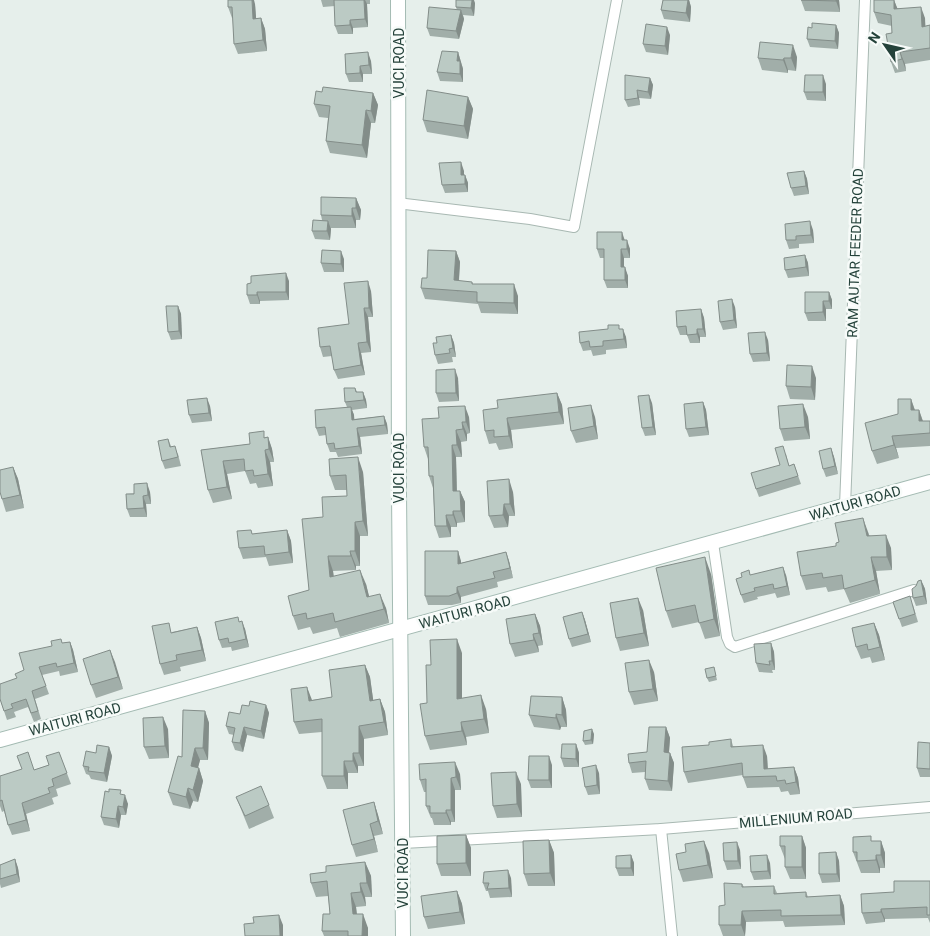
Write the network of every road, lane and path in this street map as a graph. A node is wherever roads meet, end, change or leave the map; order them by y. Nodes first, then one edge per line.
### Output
1 (398, 0) edge
2 (617, 0) edge
3 (865, 0) edge
4 (397, 203) junction
5 (930, 482) edge
6 (845, 506) junction
7 (713, 543) junction
8 (914, 590) edge
9 (401, 630) junction
10 (0, 740) edge
11 (930, 807) edge
12 (661, 829) junction
13 (403, 843) junction
14 (403, 936) edge
15 (672, 936) edge

1 - 4 main road, VUCI ROAD
2 - 4 street
3 - 6 street, RAM AUTAR FEEDER ROAD
4 - 9 main road, VUCI ROAD
5 - 6 main road, WAITURI ROAD
6 - 7 main road, WAITURI ROAD
7 - 8 street
7 - 9 main road, WAITURI ROAD
9 - 10 main road, WAITURI ROAD
9 - 13 main road, VUCI ROAD
11 - 12 street, MILLENIUM ROAD
12 - 13 street, MILLENIUM ROAD
12 - 15 street
13 - 14 main road, VUCI ROAD

